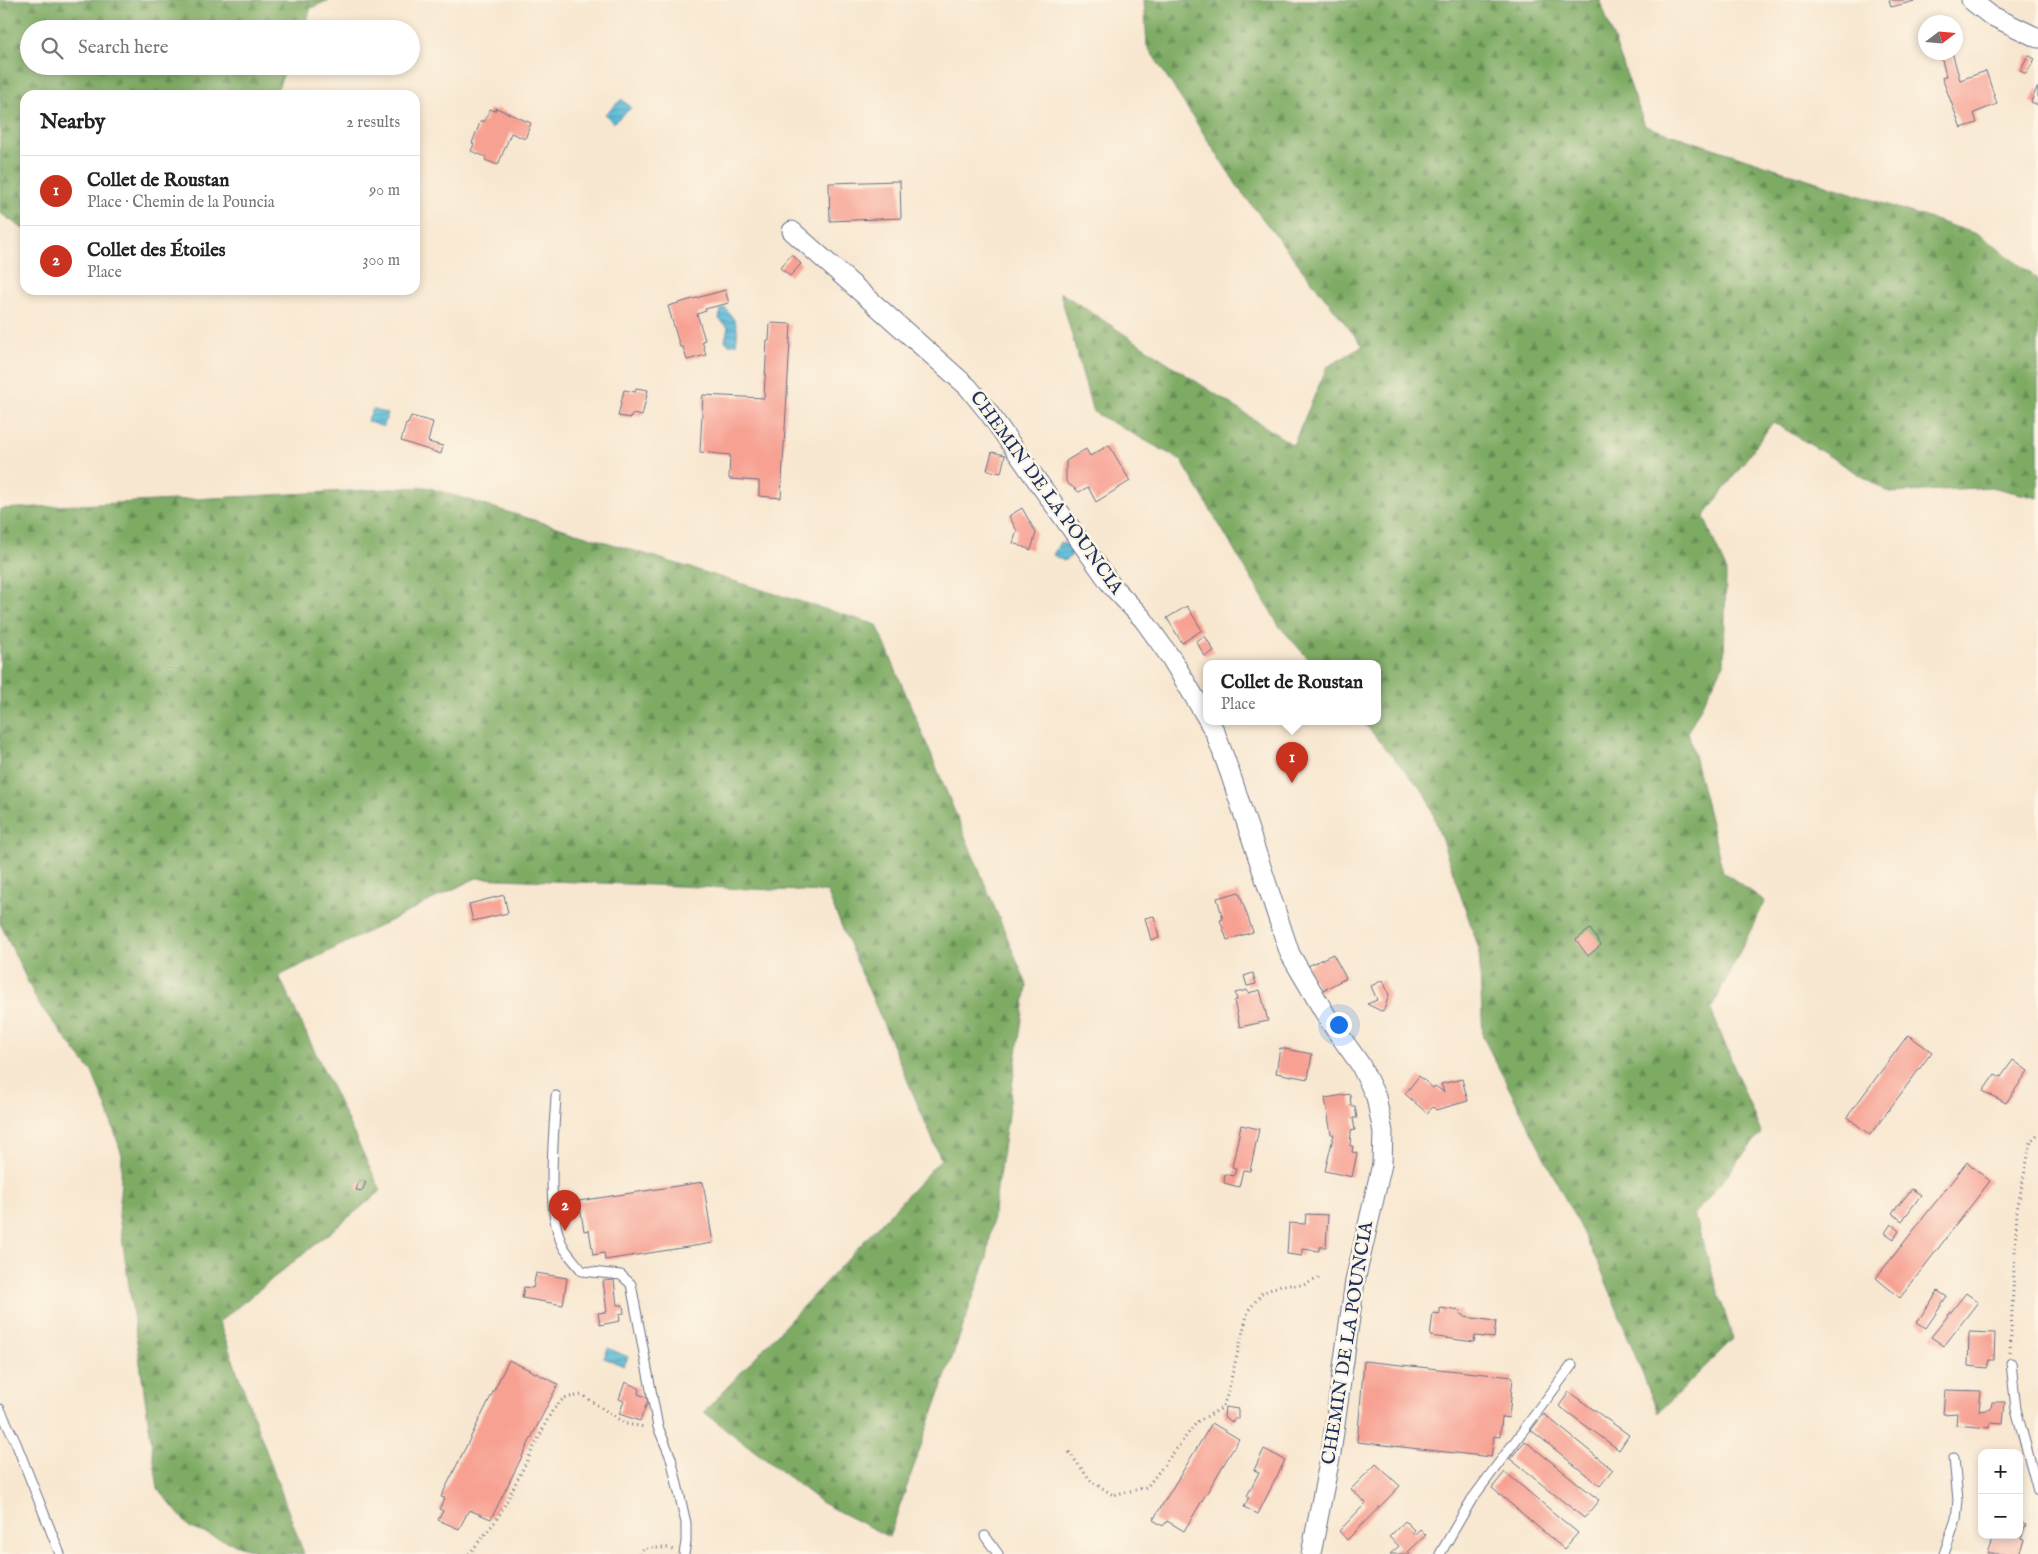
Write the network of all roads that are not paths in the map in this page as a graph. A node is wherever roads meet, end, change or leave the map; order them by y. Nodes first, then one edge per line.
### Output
1 (1971, 0) edge
2 (2038, 38) edge
3 (792, 231) dead end
4 (1203, 711) edge
5 (1211, 725) edge
6 (556, 1096) dead end
7 (2011, 1363) road end
8 (1572, 1365) dead end
9 (0, 1409) edge
10 (1954, 1458) dead end
11 (2038, 1491) edge
12 (985, 1536) dead end
13 (679, 1553) edge
14 (60, 1554) edge
15 (998, 1554) edge
16 (1312, 1554) edge
17 (1440, 1554) edge
18 (1944, 1554) edge

1 - 2 street
3 - 4 street, CHEMIN DE LA POUNCIA
5 - 16 street, CHEMIN DE LA POUNCIA
6 - 13 lane
7 - 11 lane
8 - 17 lane
9 - 14 lane
10 - 18 lane
12 - 15 lane

